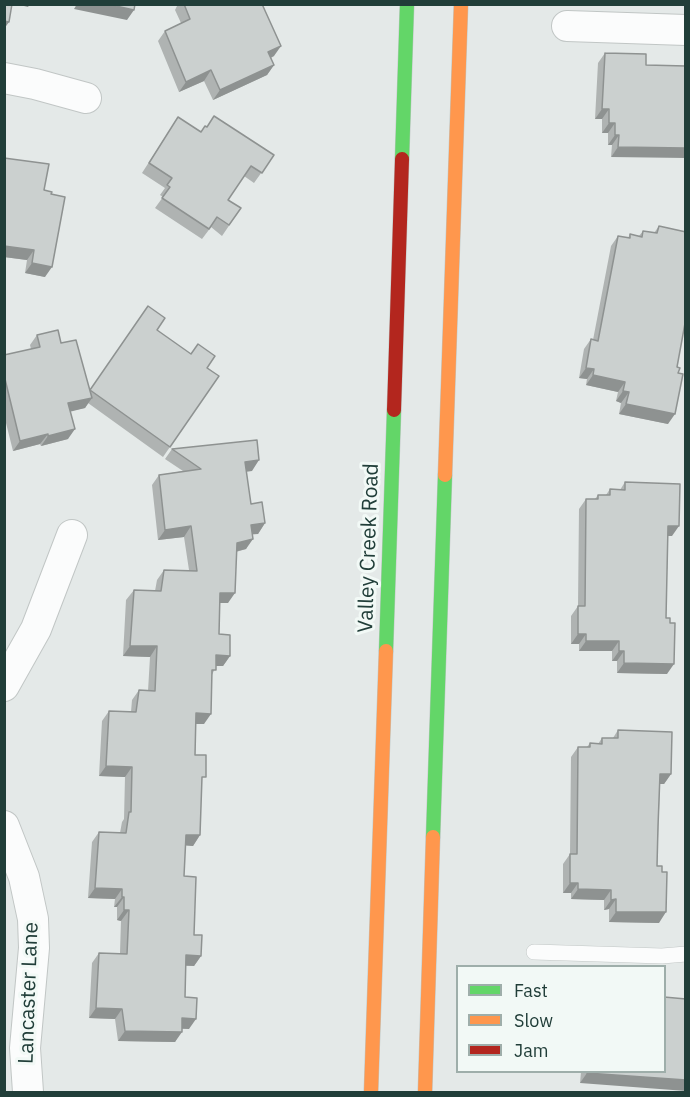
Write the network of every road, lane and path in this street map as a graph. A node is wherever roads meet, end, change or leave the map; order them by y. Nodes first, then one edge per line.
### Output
1 (407, 4) edge
2 (461, 4) edge
3 (567, 26) dead end
4 (686, 30) edge
5 (4, 78) edge
6 (86, 98) dead end
7 (72, 535) dead end
8 (4, 686) edge
9 (4, 826) edge
10 (534, 952) dead end
11 (686, 954) edge
12 (28, 1092) edge
13 (371, 1092) edge
14 (425, 1092) edge

1 - 13 main road, Valley Creek Road
2 - 14 main road
3 - 4 street
5 - 6 street
7 - 8 street
9 - 12 street, Lancaster Lane
10 - 11 lane

